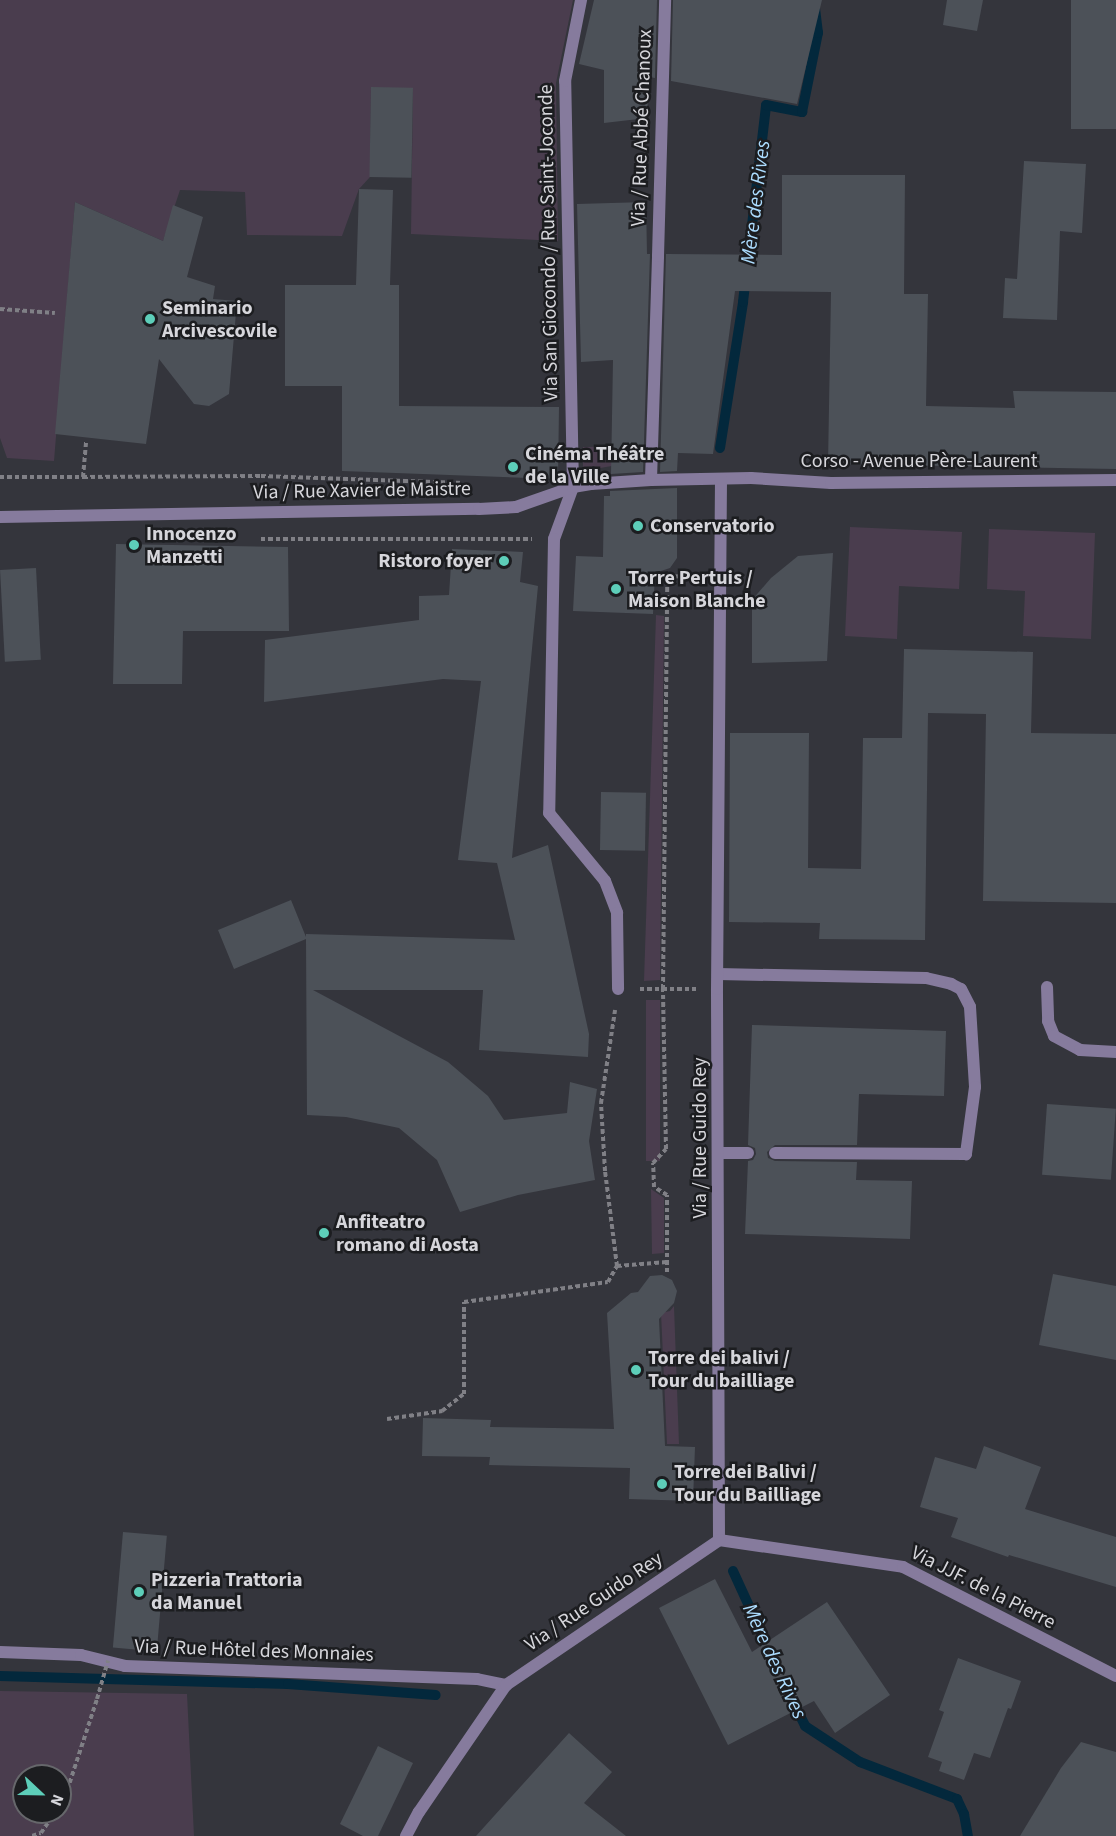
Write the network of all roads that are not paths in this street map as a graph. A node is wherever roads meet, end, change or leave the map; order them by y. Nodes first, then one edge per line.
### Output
1 (581, 0) edge
2 (665, 0) edge
3 (721, 479) junction
4 (651, 480) junction
5 (1116, 480) edge
6 (573, 487) junction
7 (0, 517) edge
8 (718, 974) junction
9 (1047, 987) dead end
10 (618, 989) road end
11 (1116, 1052) edge
12 (719, 1153) junction
13 (748, 1153) dead end
14 (775, 1153) dead end
15 (719, 1540) junction
16 (0, 1652) edge
17 (1116, 1676) edge
18 (506, 1685) junction
19 (406, 1836) edge

1 - 6 street, Via San Giocondo / Rue Saint-Joconde
2 - 4 street, Via / Rue Abbé Chanoux
3 - 4 street, Via / Rue Xavier de Maistre
3 - 5 street, Corso - Avenue Père-Laurent
3 - 8 street, Via / Rue Guido Rey
4 - 6 street, Via / Rue Xavier de Maistre
6 - 7 street, Via / Rue Xavier de Maistre
6 - 10 street
8 - 12 street, Via / Rue Guido Rey
8 - 14 street
9 - 11 street
12 - 13 street
12 - 15 street, Via / Rue Guido Rey
15 - 17 street, Via JJF. de la Pierre
15 - 18 street, Via / Rue Guido Rey
16 - 18 street, Via / Rue Hôtel des Monnaies
18 - 19 street

